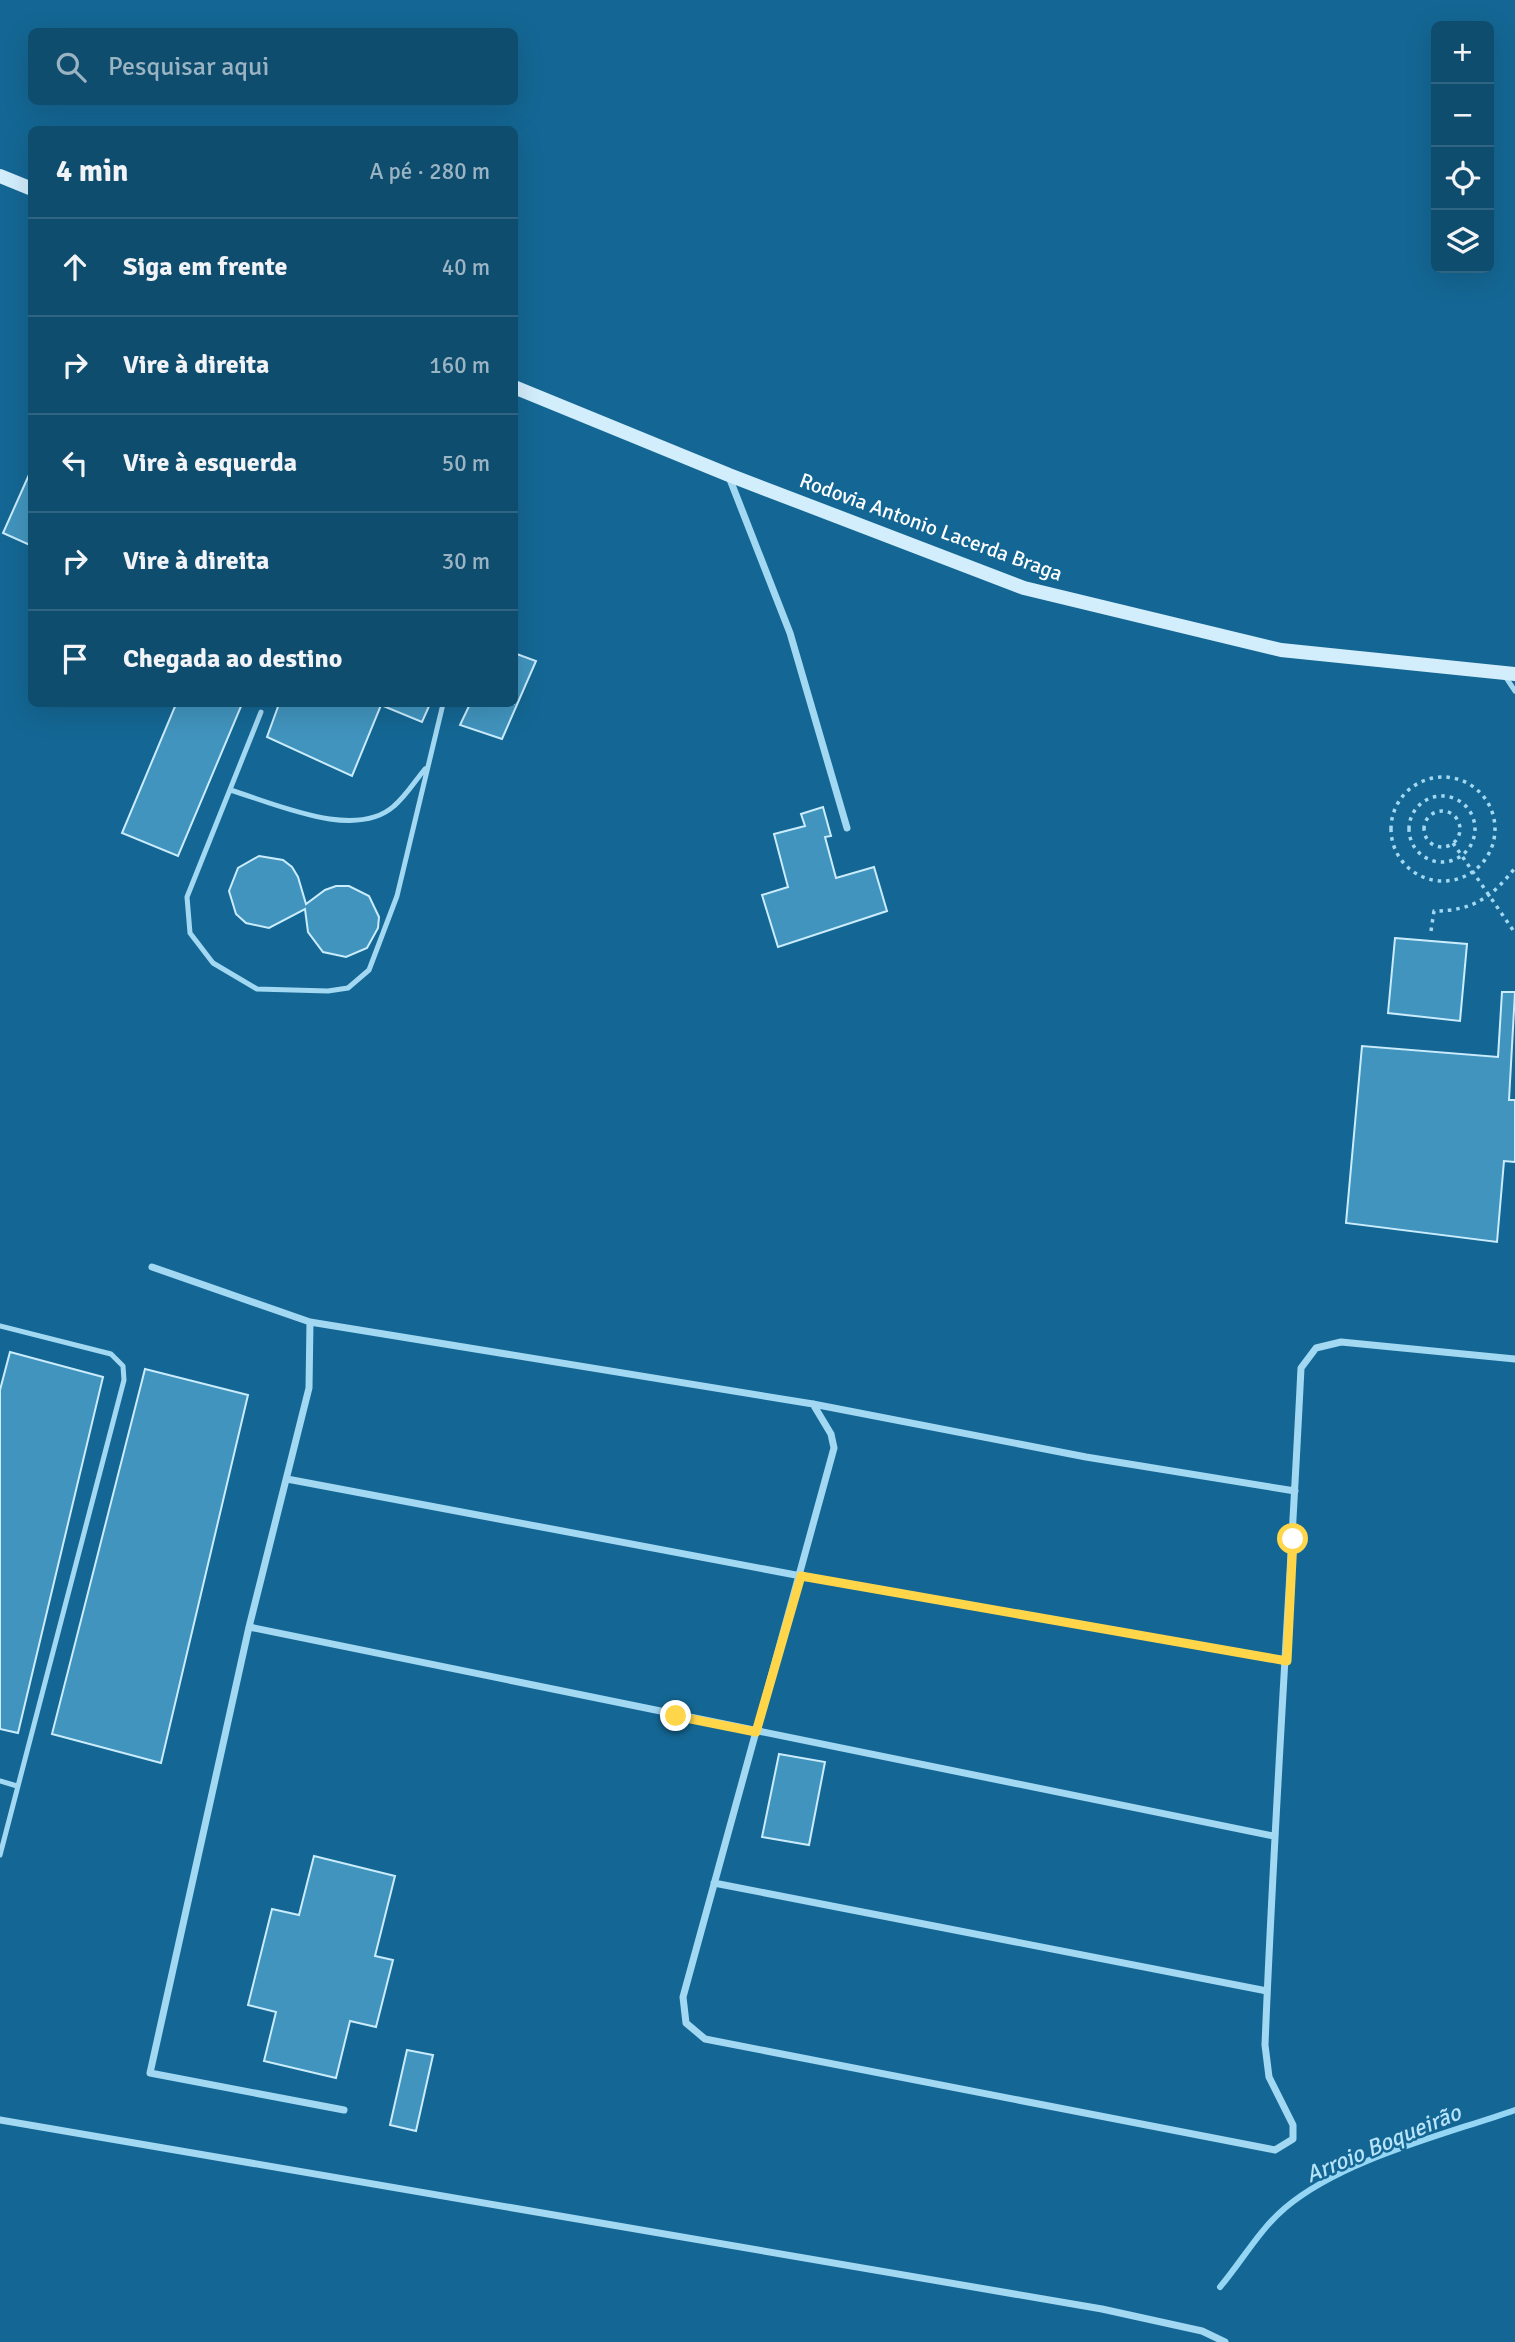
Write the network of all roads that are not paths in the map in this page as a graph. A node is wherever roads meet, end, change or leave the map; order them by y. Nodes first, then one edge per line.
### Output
1 (0, 176) edge
2 (28, 188) edge
3 (518, 389) edge
4 (729, 475) junction
5 (1509, 674) edge
6 (1515, 691) edge
7 (442, 707) edge
8 (261, 712) dead end
9 (427, 768) junction
10 (230, 790) junction
11 (847, 828) dead end
12 (152, 1267) dead end
13 (310, 1322) junction
14 (0, 1326) edge
15 (1515, 1359) edge
16 (813, 1404) junction
17 (287, 1479) junction
18 (1295, 1491) junction
19 (801, 1576) junction
20 (249, 1627) junction
21 (1287, 1661) junction
22 (756, 1732) junction
23 (0, 1781) edge
24 (17, 1786) junction
25 (1273, 1836) junction
26 (0, 1855) edge
27 (715, 1883) junction
28 (1267, 1991) junction
29 (344, 2110) dead end
30 (0, 2120) edge
31 (1225, 2342) edge

1 - 2 main road
3 - 4 main road, Rodovia Antonio Lacerda Braga
4 - 5 main road, Rodovia Antonio Lacerda Braga
4 - 11 street
5 - 6 lane
7 - 9 lane
8 - 10 lane
9 - 10 lane
9 - 10 lane
12 - 13 street
13 - 16 street
13 - 17 street
14 - 24 lane
15 - 18 street
16 - 18 street
16 - 19 street
17 - 19 street
17 - 20 street
18 - 21 street
19 - 21 street
19 - 22 street
20 - 22 street
20 - 29 street
21 - 25 street
22 - 25 street
22 - 27 street
23 - 24 lane
24 - 26 lane
25 - 28 street
27 - 28 street
27 - 28 street
30 - 31 street

